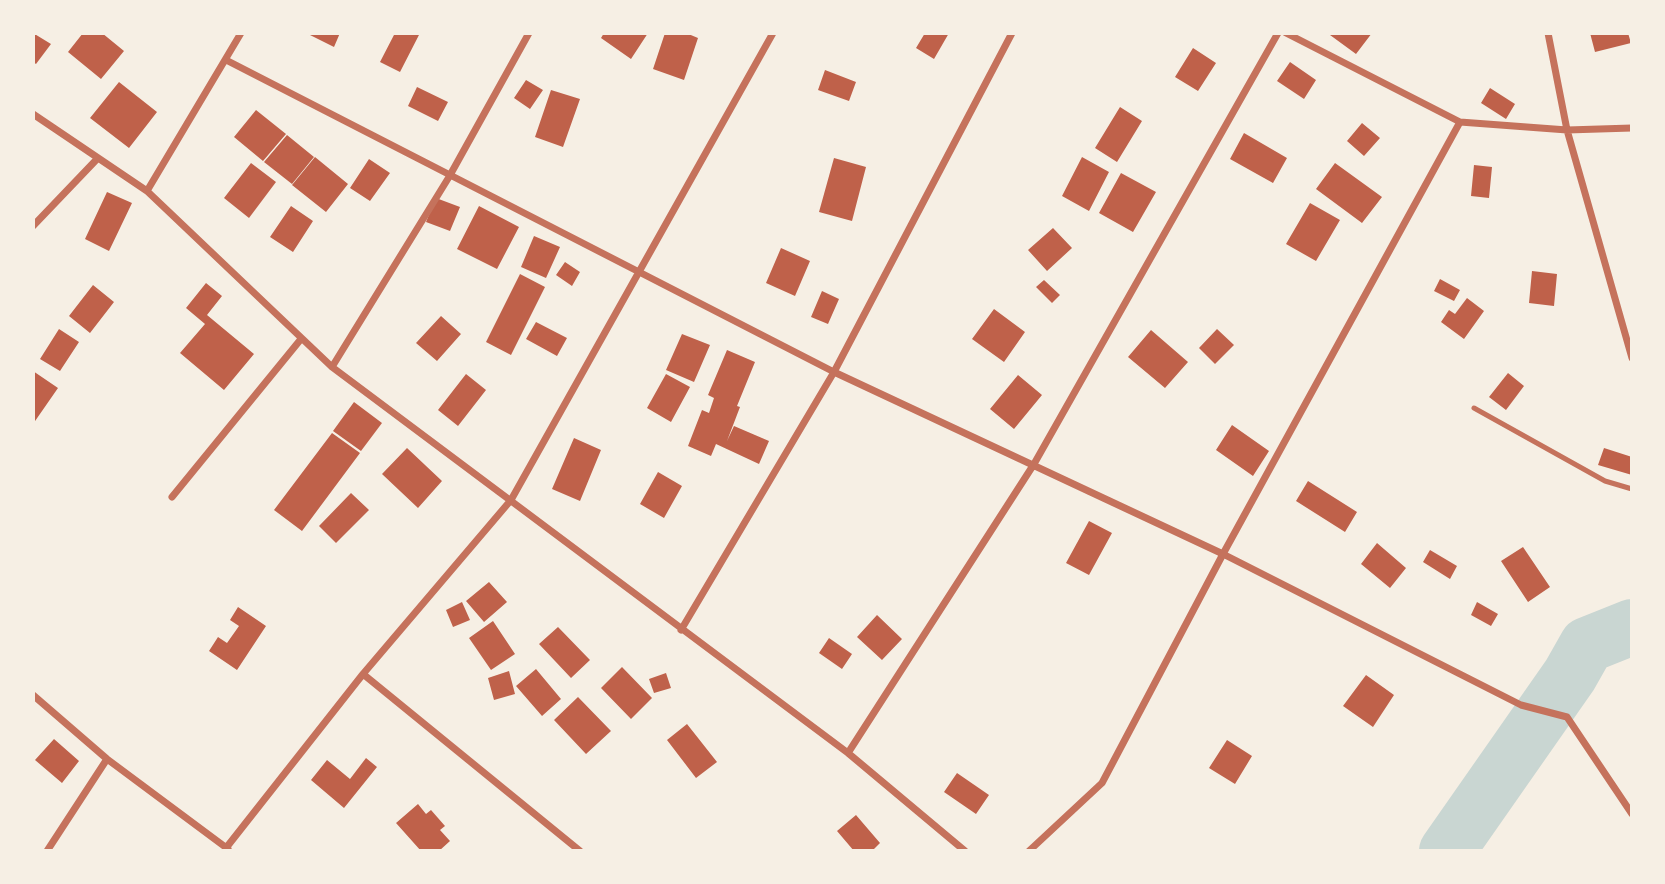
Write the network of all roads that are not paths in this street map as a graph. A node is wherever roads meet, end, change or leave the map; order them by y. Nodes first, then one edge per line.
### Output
1 (241, 33) edge
2 (529, 33) edge
3 (773, 33) edge
4 (1012, 33) edge
5 (1278, 33) edge
6 (1286, 33) edge
7 (1548, 33) edge
8 (226, 60) junction
9 (33, 114) edge
10 (1460, 122) junction
11 (1632, 128) edge
12 (1567, 130) junction
13 (98, 159) junction
14 (449, 177) junction
15 (147, 191) junction
16 (33, 226) edge
17 (641, 273) junction
18 (301, 339) junction
19 (1632, 358) edge
20 (332, 367) junction
21 (834, 372) junction
22 (1474, 408) dead end
23 (1034, 464) junction
24 (1632, 489) edge
25 (172, 497) dead end
26 (511, 500) junction
27 (1223, 554) junction
28 (681, 630) junction
29 (363, 674) junction
30 (33, 695) edge
31 (848, 753) junction
32 (107, 759) junction
33 (1632, 814) edge
34 (228, 849) edge
35 (47, 851) edge
36 (580, 851) edge
37 (965, 851) edge
38 (1029, 851) edge

1 - 8 street
2 - 14 street
3 - 17 street
4 - 21 street
5 - 23 street
6 - 10 street
7 - 12 street
8 - 14 street
8 - 15 street
9 - 13 street
10 - 12 street
10 - 27 street
11 - 12 street
12 - 19 street
13 - 15 street
13 - 16 street
14 - 17 street
14 - 20 street
15 - 18 street
17 - 21 street
17 - 26 street
18 - 20 street
18 - 25 street
20 - 26 street
21 - 23 street
21 - 28 street
22 - 24 lane
23 - 27 street
23 - 31 street
26 - 28 street
26 - 29 street
27 - 33 street
27 - 38 street
28 - 31 street
29 - 34 street
29 - 36 street
30 - 32 street
31 - 37 street
32 - 34 street
32 - 35 street

